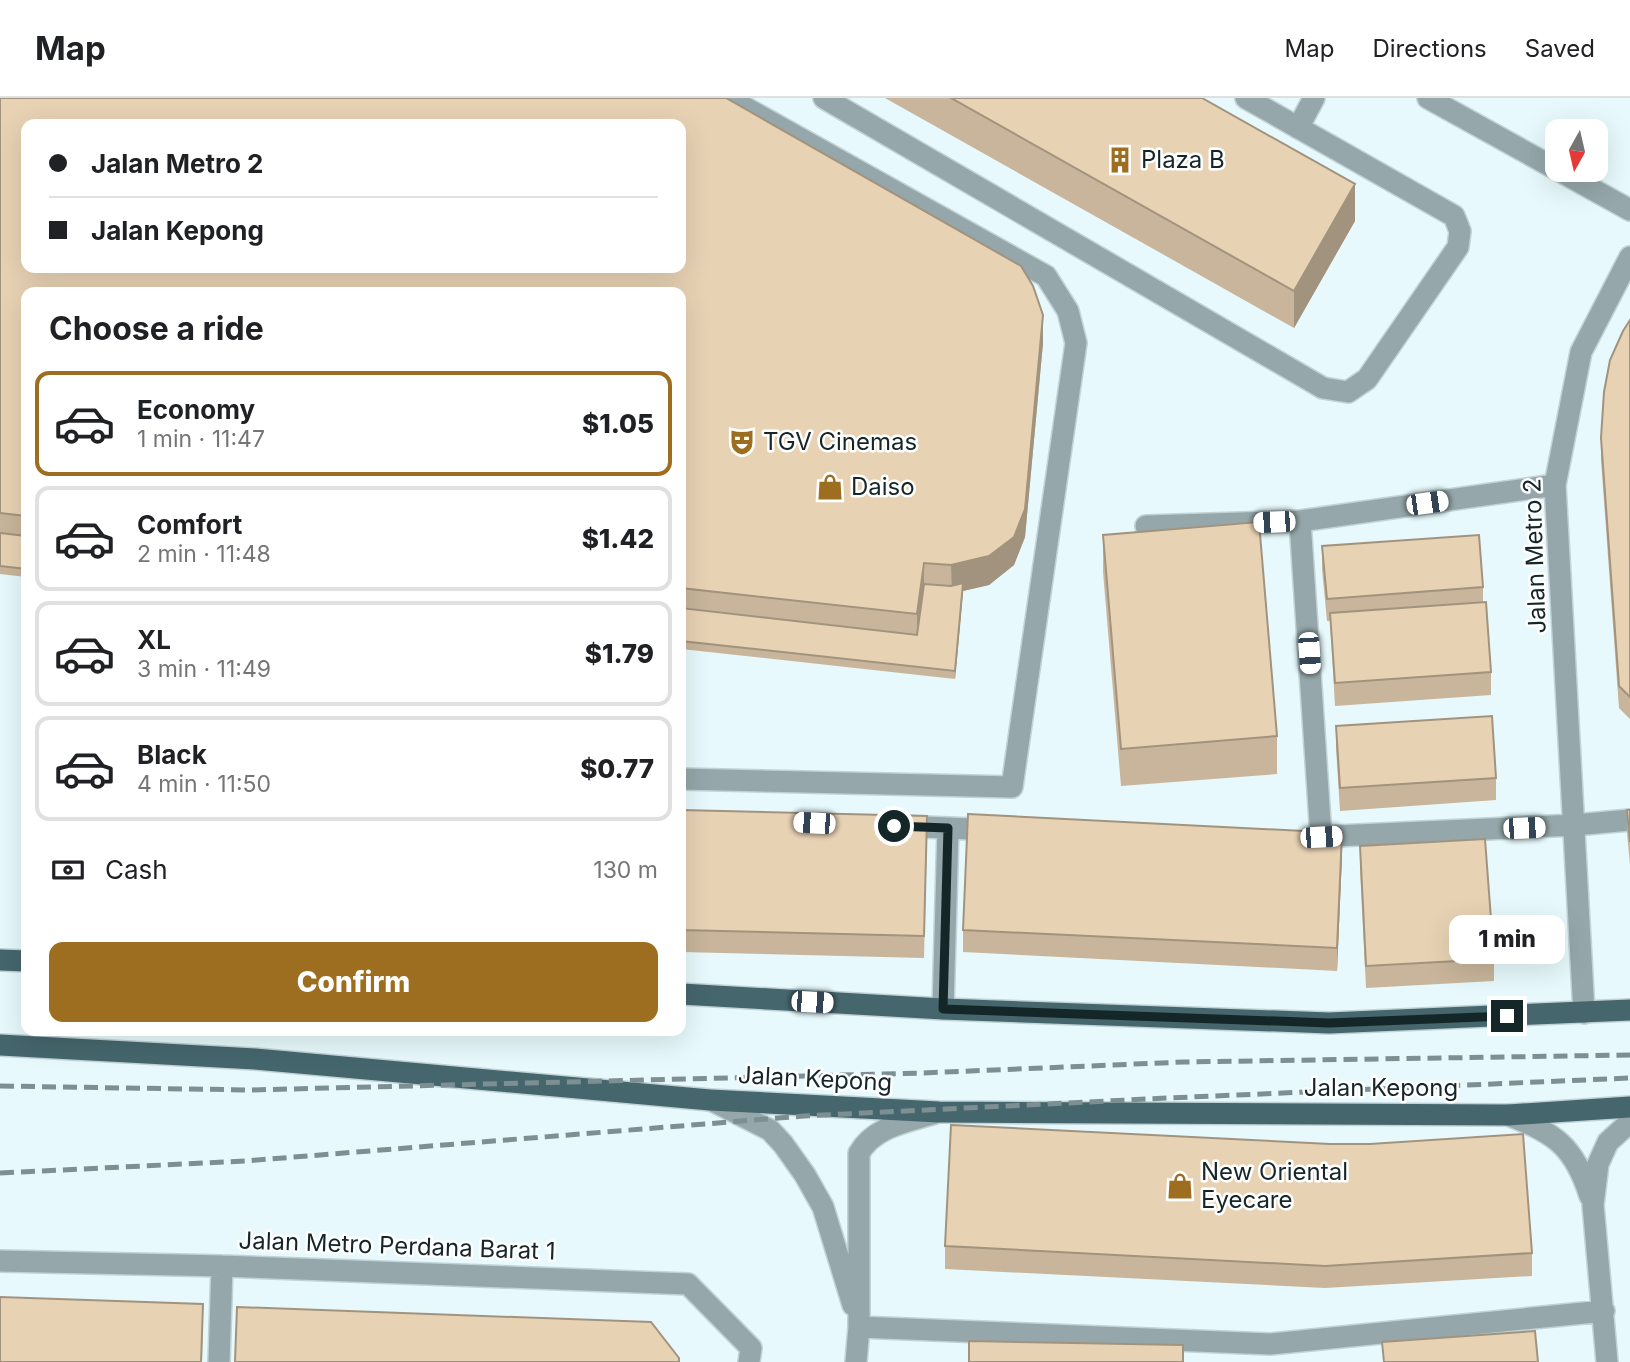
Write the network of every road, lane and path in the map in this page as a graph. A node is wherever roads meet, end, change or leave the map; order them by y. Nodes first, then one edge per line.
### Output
1 (728, 98) edge
2 (824, 98) edge
3 (1245, 98) edge
4 (1314, 98) edge
5 (1428, 98) edge
6 (1298, 128) junction
7 (1630, 210) edge
8 (1630, 257) edge
9 (1555, 485) junction
10 (1300, 521) junction
11 (1146, 526) dead end
12 (686, 779) edge
13 (1630, 820) edge
14 (881, 825) edge
15 (1575, 825) junction
16 (948, 828) junction
17 (1017, 830) edge
18 (1293, 837) edge
19 (1321, 837) junction
20 (0, 960) edge
21 (21, 961) edge
22 (686, 994) edge
23 (943, 1009) junction
24 (1630, 1010) edge
25 (1584, 1013) junction
26 (0, 1045) edge
27 (710, 1100) junction
28 (1630, 1107) edge
29 (939, 1112) junction
30 (1508, 1115) junction
31 (1630, 1122) edge
32 (1593, 1205) junction
33 (0, 1261) edge
34 (222, 1266) junction
35 (1604, 1311) junction
36 (859, 1327) junction
37 (1271, 1353) edge
38 (219, 1362) edge
39 (749, 1362) edge
40 (856, 1362) edge
41 (1607, 1362) edge

1 - 12 street
2 - 6 street
3 - 6 street
4 - 6 street
5 - 7 street
8 - 9 street, Jalan Metro 2
9 - 10 street
9 - 15 street, Jalan Metro 2
10 - 11 street
10 - 19 street
13 - 15 street
14 - 16 street
15 - 19 street
15 - 25 street, Jalan Metro 2
16 - 17 street
16 - 23 street
18 - 19 street
20 - 21 main road
22 - 23 main road
23 - 25 main road
24 - 25 main road
26 - 27 main road, Jalan Kepong
27 - 29 main road, Jalan Kepong
27 - 36 street
28 - 30 main road, Jalan Kepong
29 - 30 main road, Jalan Kepong
29 - 36 street
30 - 32 street
31 - 32 street
32 - 35 street
33 - 34 street, Jalan Metro Perdana Barat 1
34 - 38 street
34 - 39 street, Jalan Metro Perdana Barat 1
35 - 37 street
35 - 41 street
36 - 37 street
36 - 40 street

